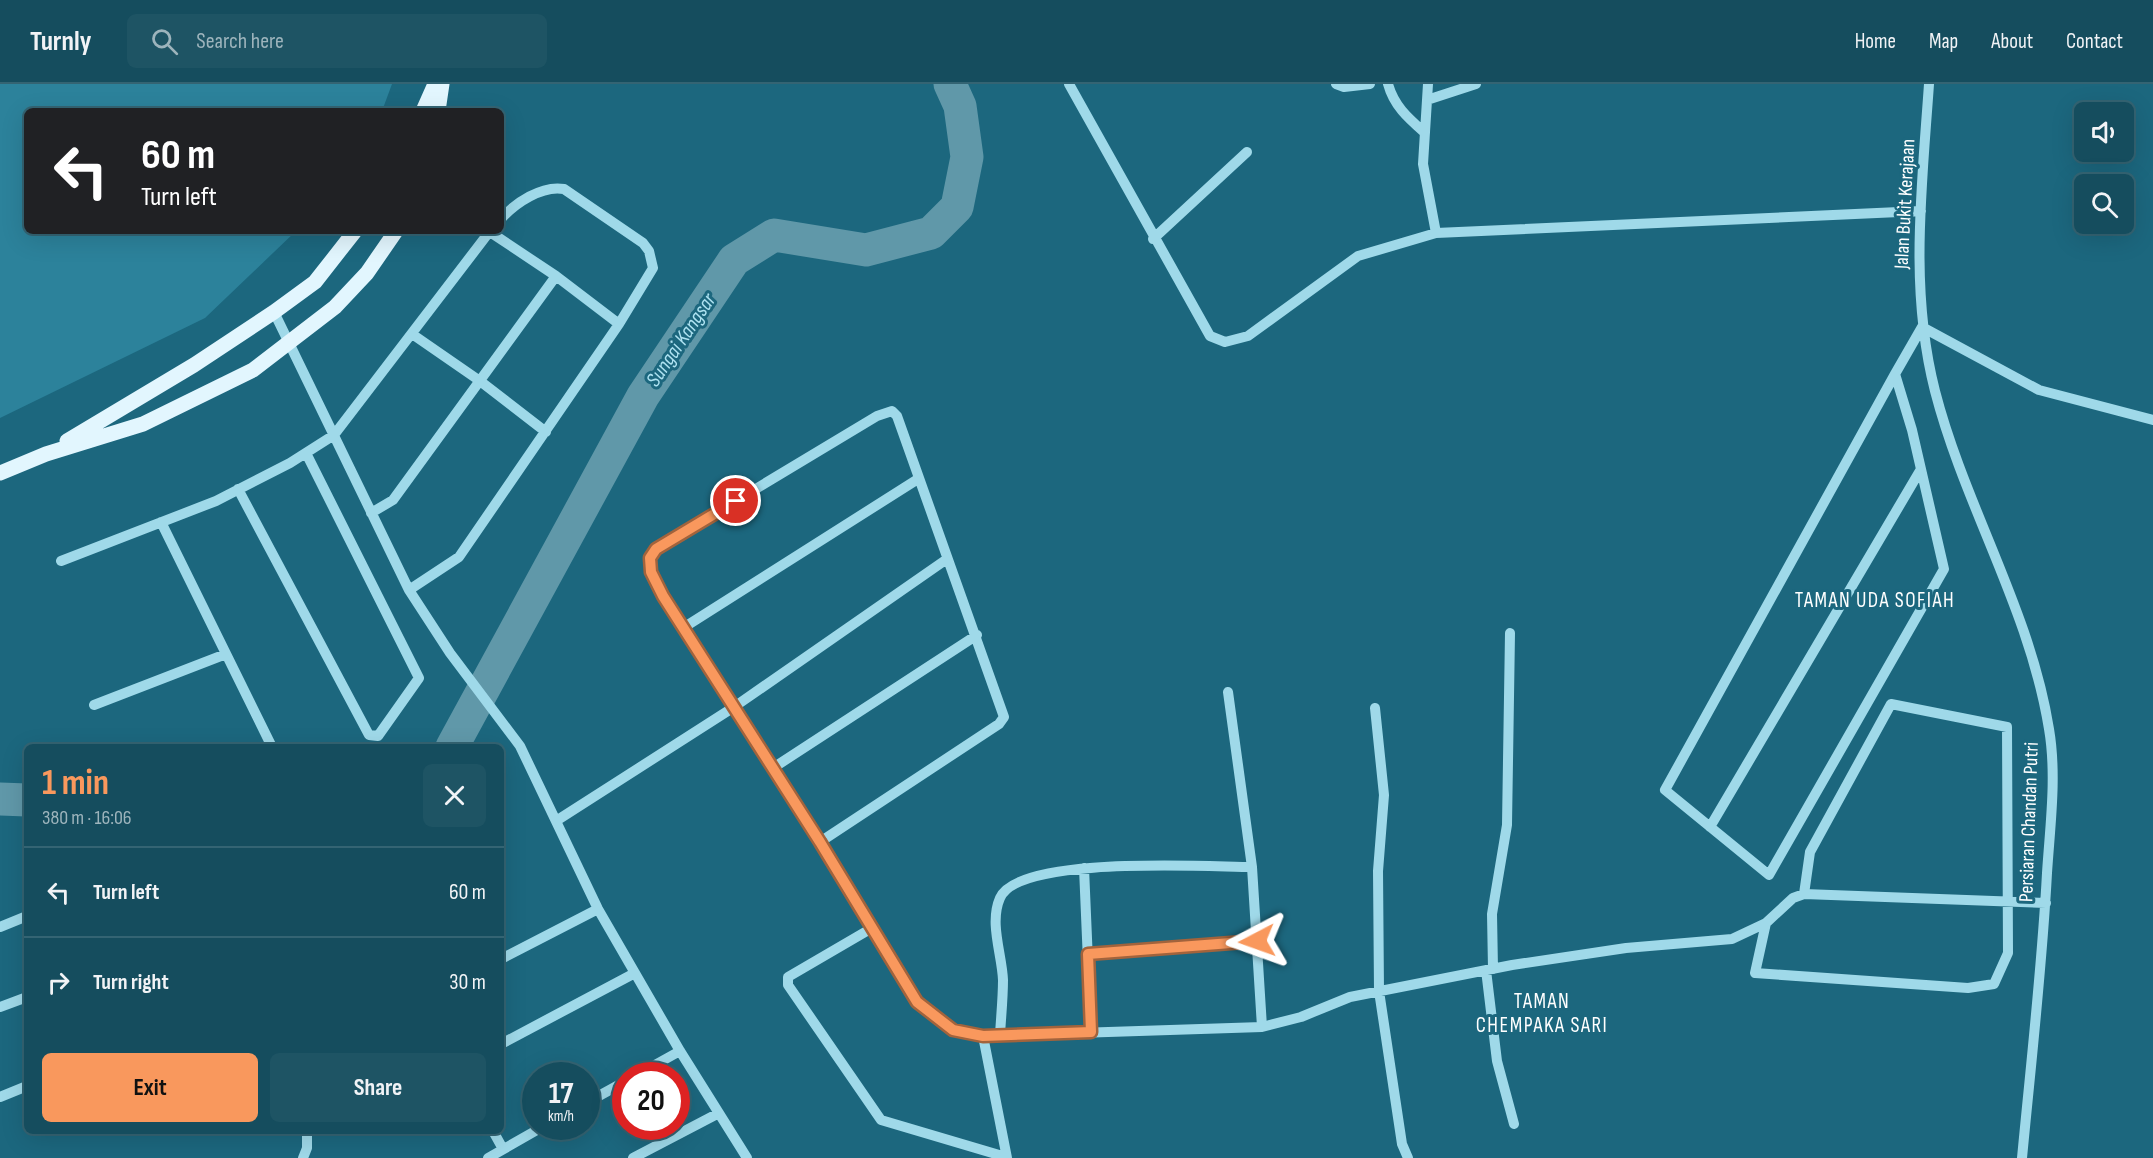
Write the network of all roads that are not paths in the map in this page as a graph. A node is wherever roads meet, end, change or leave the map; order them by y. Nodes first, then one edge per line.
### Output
1 (435, 84) edge
2 (442, 84) edge
3 (1069, 84) edge
4 (1336, 84) edge
5 (1370, 84) edge
6 (1388, 84) edge
7 (1428, 84) edge
8 (1476, 84) edge
9 (1929, 84) edge
10 (1427, 100) junction
11 (424, 108) edge
12 (438, 108) edge
13 (1425, 134) junction
14 (1247, 152) dead end
15 (1921, 211) junction
16 (504, 217) edge
17 (1436, 233) junction
18 (353, 234) edge
19 (394, 234) edge
20 (488, 234) edge
21 (494, 234) edge
22 (1153, 238) junction
23 (556, 276) junction
24 (274, 312) junction
25 (619, 324) junction
26 (1922, 327) junction
27 (412, 334) junction
28 (289, 342) junction
29 (1895, 374) junction
30 (480, 381) junction
31 (2153, 420) edge
32 (546, 432) junction
33 (334, 435) junction
34 (306, 453) junction
35 (46, 454) junction
36 (1921, 469) junction
37 (0, 473) edge
38 (918, 479) junction
39 (238, 489) junction
40 (371, 513) junction
41 (160, 522) junction
42 (946, 559) junction
43 (61, 561) dead end
44 (409, 590) junction
45 (683, 628) junction
46 (1510, 633) dead end
47 (977, 635) junction
48 (226, 654) junction
49 (1228, 692) dead end
50 (94, 705) dead end
51 (734, 707) junction
52 (1375, 708) dead end
53 (271, 744) edge
54 (773, 768) junction
55 (556, 820) junction
56 (1710, 827) junction
57 (820, 842) junction
58 (1252, 867) junction
59 (1084, 868) junction
60 (1804, 894) junction
61 (2008, 901) junction
62 (2046, 903) junction
63 (598, 909) junction
64 (24, 917) edge
65 (1766, 923) junction
66 (0, 927) edge
67 (872, 928) junction
68 (1257, 941) junction
69 (1088, 954) junction
70 (504, 957) edge
71 (1489, 969) junction
72 (635, 973) junction
73 (1379, 991) junction
74 (24, 998) edge
75 (0, 1007) edge
76 (1262, 1027) junction
77 (1091, 1032) junction
78 (1000, 1035) junction
79 (983, 1036) junction
80 (504, 1042) edge
81 (680, 1051) junction
82 (660, 1062) edge
83 (24, 1087) edge
84 (0, 1097) edge
85 (718, 1113) junction
86 (1514, 1125) dead end
87 (307, 1134) edge
88 (495, 1134) edge
89 (522, 1138) edge
90 (503, 1149) junction
91 (1006, 1157) edge
92 (303, 1158) edge
93 (488, 1158) edge
94 (633, 1158) edge
95 (747, 1158) edge
96 (1408, 1158) edge
97 (2022, 1158) edge

1 - 11 main road
2 - 12 main road
3 - 22 street
4 - 5 street
6 - 13 street
7 - 10 street
8 - 10 street
9 - 15 street, Jalan Bukit Kerajaan
10 - 13 street
13 - 17 street
14 - 22 street
15 - 17 street
15 - 26 street, Jalan Bukit Kerajaan
16 - 25 street
17 - 22 street
18 - 24 main road
19 - 28 main road
20 - 27 street
21 - 23 street
23 - 25 street
23 - 30 street
24 - 28 street
24 - 35 main road
25 - 32 street
26 - 29 street
26 - 31 street
26 - 62 street, Persiaran Chandan Putri
27 - 30 street
27 - 33 street
28 - 33 street
28 - 35 main road
29 - 36 street
29 - 56 street
30 - 32 street
30 - 40 street
32 - 44 street
33 - 34 street
33 - 40 street
34 - 39 street
34 - 39 street
35 - 37 main road
36 - 56 street
36 - 56 street
38 - 42 street
38 - 45 street
38 - 45 street
39 - 41 street
40 - 44 street
41 - 43 street
41 - 48 street
42 - 47 street
42 - 51 street
44 - 55 street
45 - 51 street
46 - 71 street
47 - 54 street
47 - 57 street
48 - 50 street
48 - 53 street
49 - 58 street
51 - 54 street
51 - 55 street
52 - 73 street
54 - 57 street
55 - 63 street
57 - 67 street
58 - 59 street
58 - 68 street
59 - 69 street
59 - 78 street
60 - 61 street
60 - 61 street
60 - 65 street
61 - 62 street
61 - 65 street
62 - 97 street, Persiaran Chandan Putri
63 - 70 street
63 - 72 street
64 - 66 street
65 - 71 street
67 - 79 street
67 - 91 street
68 - 69 street
68 - 76 street
69 - 77 street
71 - 73 street
71 - 86 street
72 - 80 street
72 - 81 street
73 - 76 street
73 - 96 street
74 - 75 street
76 - 77 street
77 - 78 street
78 - 79 street
79 - 91 street
81 - 82 street
81 - 85 street
83 - 84 street
85 - 94 street
85 - 95 street
87 - 92 street
88 - 90 street
89 - 90 street
90 - 93 street

